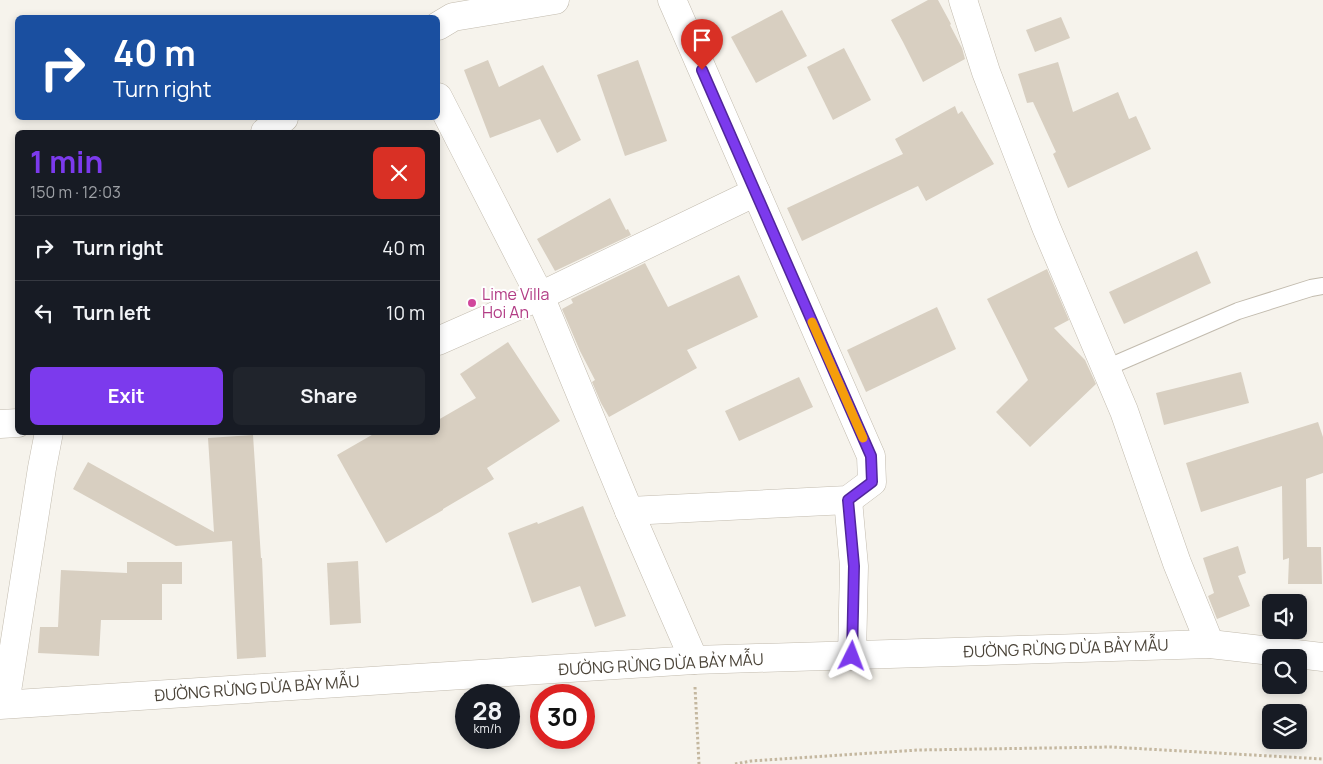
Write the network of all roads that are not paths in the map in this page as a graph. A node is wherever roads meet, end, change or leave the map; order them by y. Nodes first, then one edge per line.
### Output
1 (554, 0) edge
2 (672, 0) edge
3 (963, 0) edge
4 (440, 25) edge
5 (440, 101) edge
6 (281, 120) edge
7 (268, 130) edge
8 (756, 192) junction
9 (1323, 286) edge
10 (540, 296) junction
11 (440, 340) edge
12 (1106, 368) junction
13 (15, 423) edge
14 (0, 424) edge
15 (48, 435) edge
16 (848, 500) junction
17 (629, 511) junction
18 (1210, 644) junction
19 (852, 656) junction
20 (1323, 657) edge
21 (694, 660) junction
22 (3, 704) edge

1 - 4 street
2 - 8 street
3 - 12 street
5 - 10 street
6 - 7 street
8 - 10 street
8 - 16 street
9 - 12 lane
10 - 11 street
10 - 17 street
12 - 18 street
13 - 14 street
15 - 22 street
16 - 17 street
16 - 19 street
17 - 21 street
18 - 19 street, ĐƯỜNG RỪNG DỪA BẢY MẪU
18 - 20 street, ĐƯỜNG RỪNG DỪA BẢY MẪU
19 - 21 street, ĐƯỜNG RỪNG DỪA BẢY MẪU
21 - 22 street, ĐƯỜNG RỪNG DỪA BẢY MẪU

